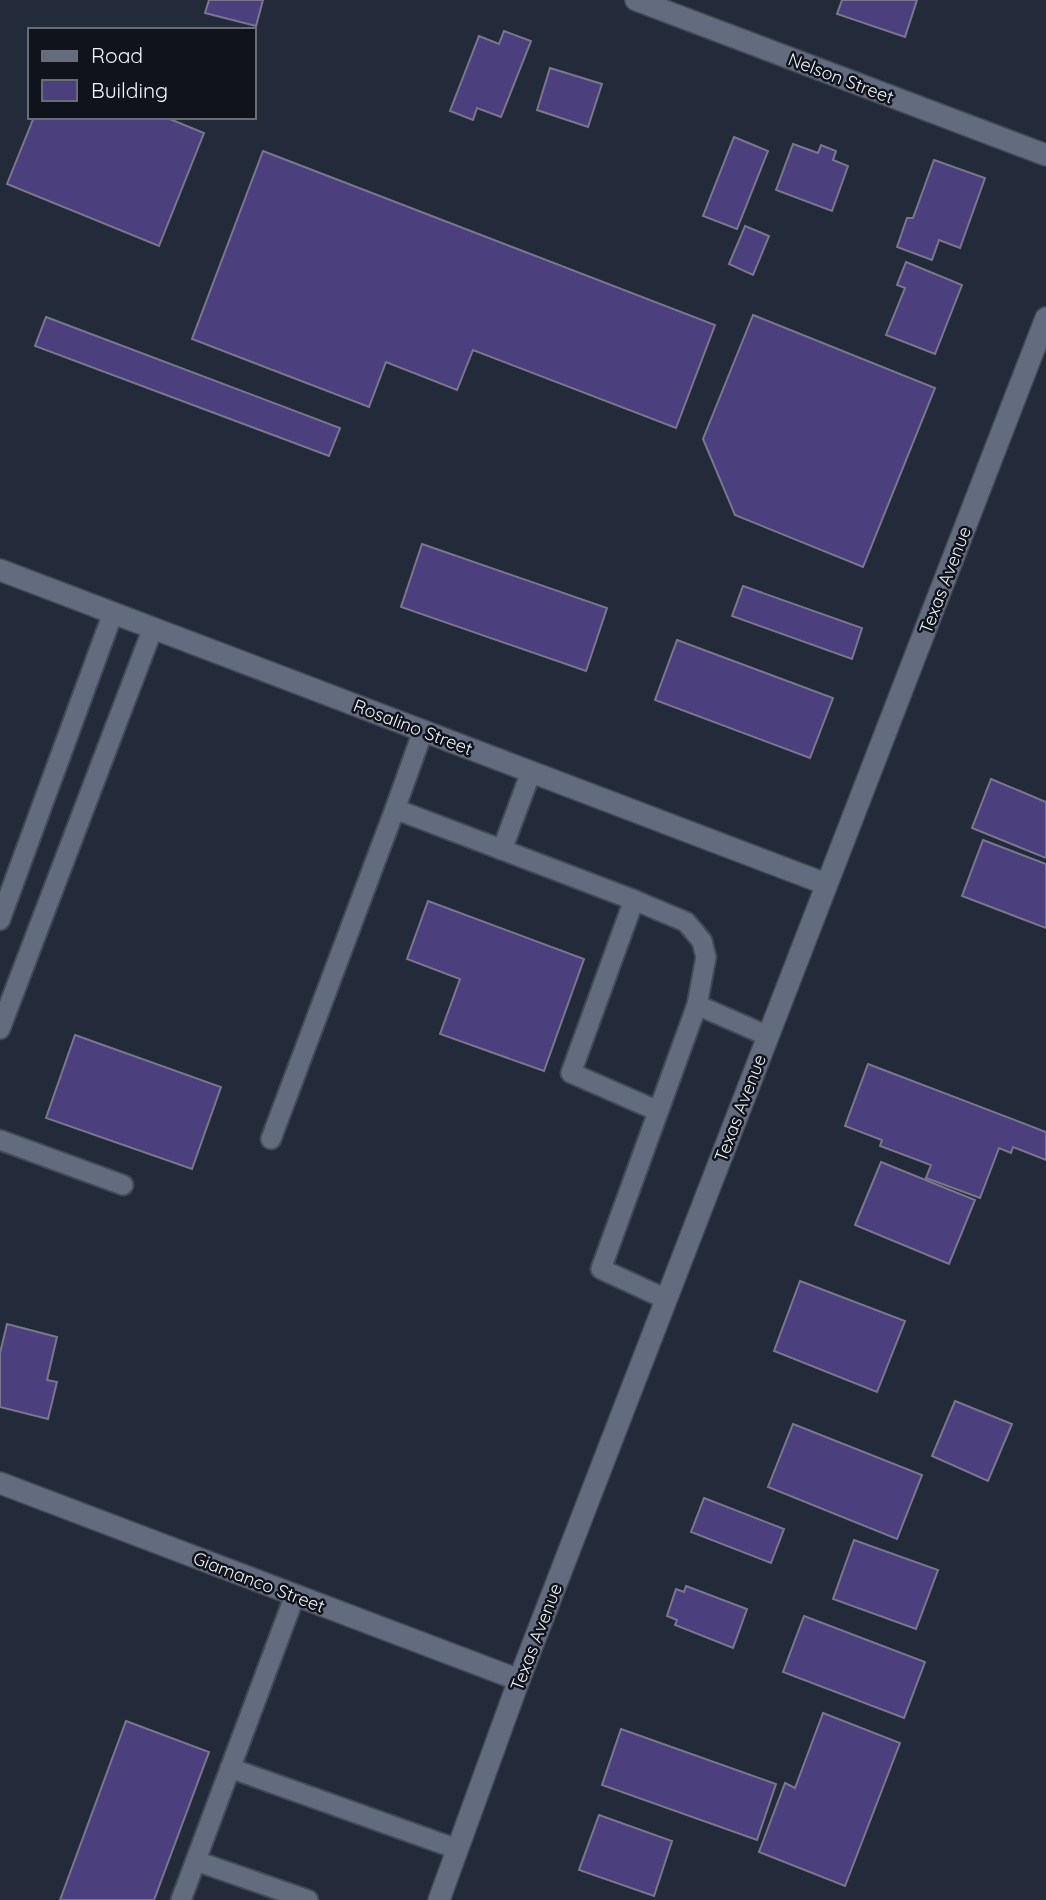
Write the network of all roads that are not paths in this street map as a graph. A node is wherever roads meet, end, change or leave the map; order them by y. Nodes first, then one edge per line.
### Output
1 (636, 0) edge
2 (1046, 155) edge
3 (1046, 318) edge
4 (0, 570) edge
5 (113, 613) junction
6 (153, 628) junction
7 (423, 731) junction
8 (531, 772) junction
9 (395, 809) junction
10 (502, 850) junction
11 (827, 884) junction
12 (634, 900) junction
13 (0, 920) edge
14 (698, 1005) junction
15 (0, 1029) edge
16 (768, 1036) junction
17 (659, 1111) junction
18 (271, 1139) dead end
19 (0, 1140) edge
20 (123, 1185) dead end
21 (666, 1299) junction
22 (0, 1483) edge
23 (295, 1595) junction
24 (519, 1679) junction
25 (230, 1768) junction
26 (457, 1849) junction
27 (196, 1861) junction
28 (181, 1900) edge
29 (308, 1900) edge
30 (439, 1900) edge

1 - 2 street, Nelson Street
3 - 11 street, Texas Avenue
4 - 5 street, Rosalino Street
5 - 6 street, Rosalino Street
5 - 13 lane
6 - 7 street, Rosalino Street
6 - 15 lane
7 - 8 street, Rosalino Street
7 - 9 lane
8 - 10 lane
8 - 11 street, Rosalino Street
9 - 10 lane
9 - 18 lane
10 - 12 lane
11 - 16 street, Texas Avenue
12 - 14 lane
12 - 17 lane
14 - 16 lane
14 - 17 lane
16 - 21 street, Texas Avenue
17 - 21 lane
19 - 20 lane
21 - 24 street, Texas Avenue
22 - 23 street, Giamanco Street
23 - 24 street, Giamanco Street
23 - 25 lane
24 - 26 street, Texas Avenue
25 - 26 lane
25 - 27 lane
26 - 30 street, Texas Avenue
27 - 28 lane
27 - 29 lane

